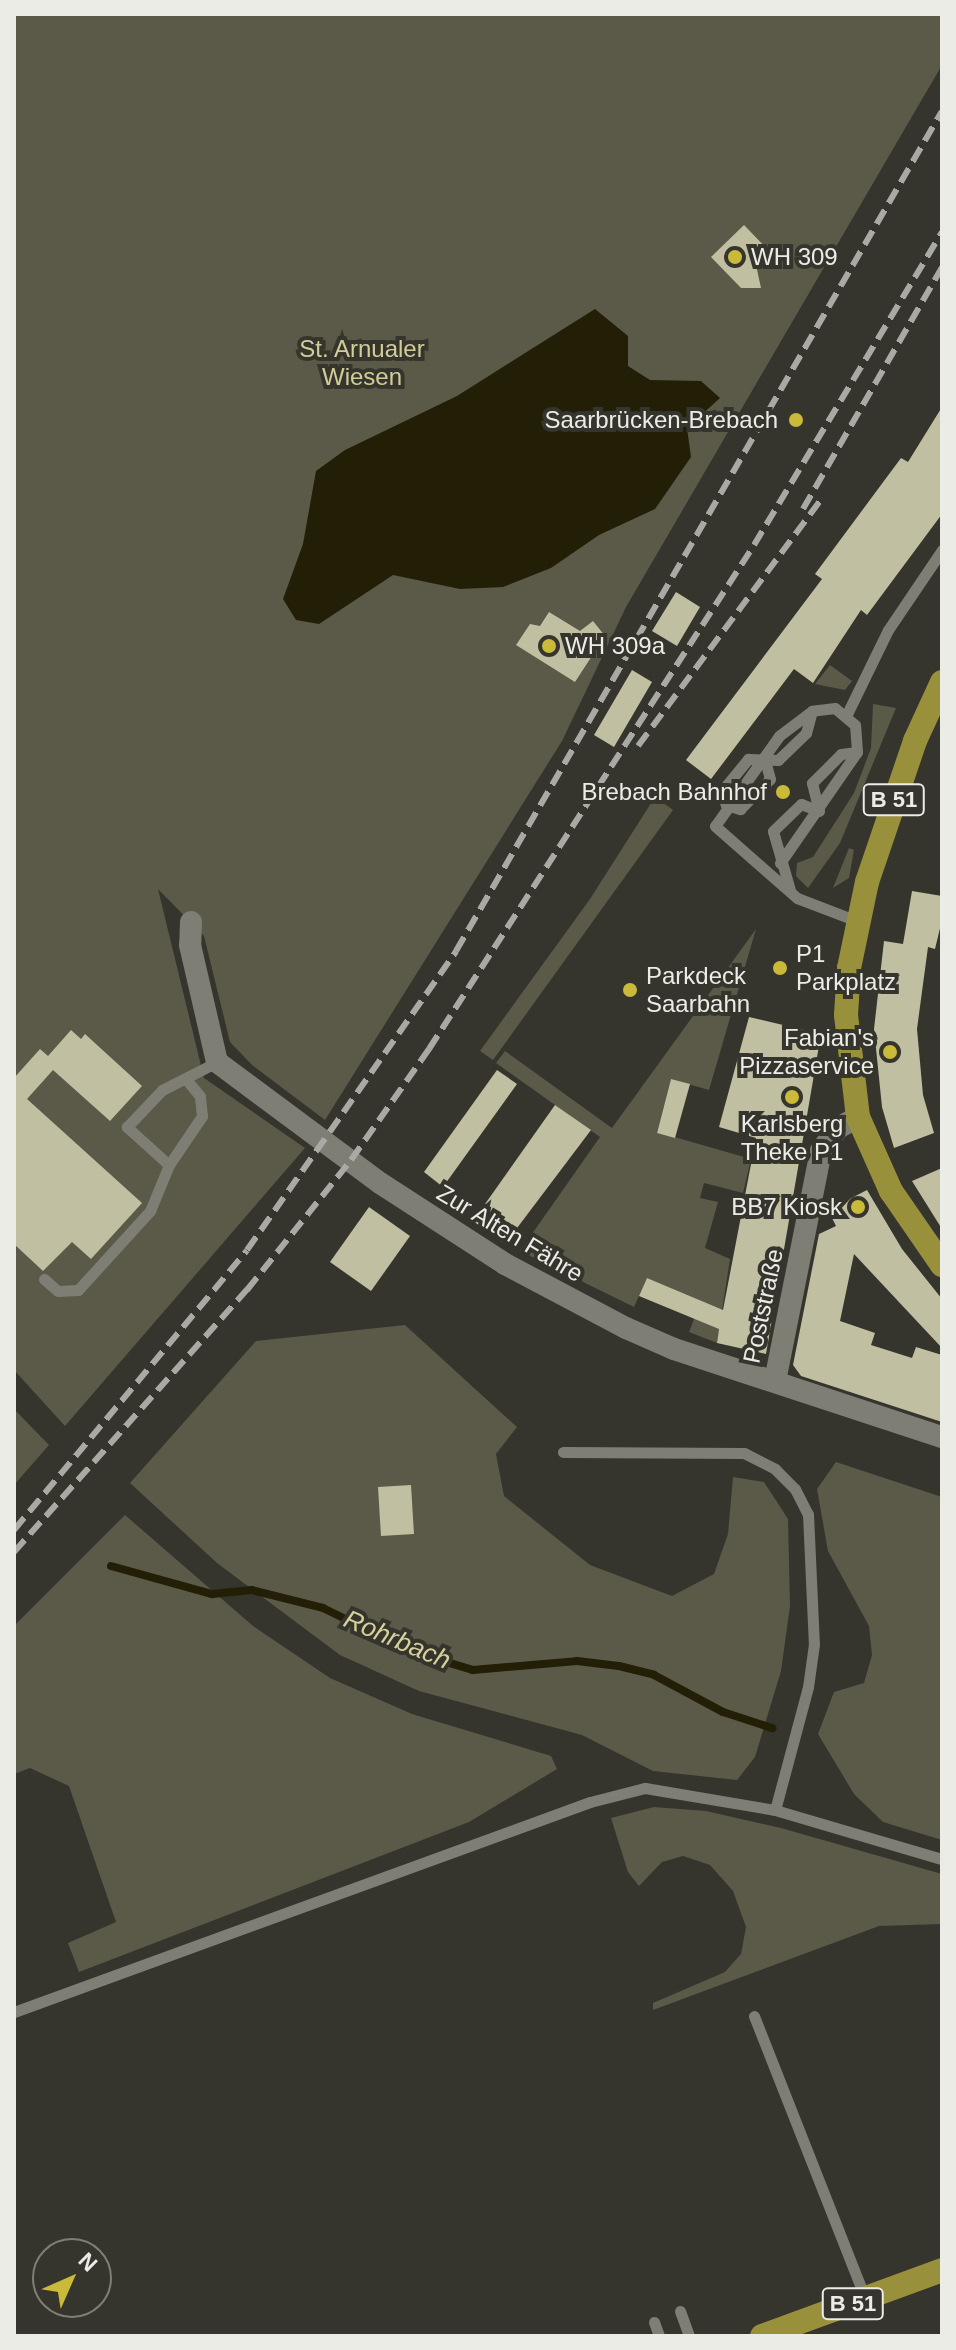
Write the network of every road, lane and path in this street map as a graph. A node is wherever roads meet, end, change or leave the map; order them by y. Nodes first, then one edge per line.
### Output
1 (942, 550) edge
2 (942, 682) edge
3 (847, 714) junction
4 (857, 752) junction
5 (819, 811) junction
6 (780, 863) junction
7 (791, 894) junction
8 (857, 921) junction
9 (191, 922) dead end
10 (217, 1062) junction
11 (185, 1078) junction
12 (858, 1117) junction
13 (169, 1165) junction
14 (942, 1265) edge
15 (44, 1279) dead end
16 (775, 1381) junction
17 (942, 1437) edge
18 (563, 1452) dead end
19 (775, 1810) junction
20 (942, 1859) edge
21 (14, 2012) edge
22 (754, 2016) dead end
23 (942, 2270) edge
24 (866, 2300) junction
25 (680, 2311) dead end
26 (654, 2322) dead end
27 (659, 2336) edge
28 (689, 2336) edge
29 (762, 2336) edge

1 - 3 lane
2 - 8 main road, B 51
3 - 4 lane
3 - 7 lane
4 - 5 lane
4 - 5 lane
5 - 6 lane
5 - 6 lane
6 - 7 lane
7 - 8 lane
8 - 12 main road, B 51
9 - 10 street
10 - 11 lane
10 - 16 street, Zur Alten Fähre
11 - 13 lane
11 - 13 lane
12 - 14 main road, B 51
12 - 16 street, Poststraße
13 - 15 lane
16 - 17 street, Zur Alten Fähre
18 - 19 lane
19 - 20 lane
19 - 21 lane
22 - 24 lane
23 - 24 main road, B 51
24 - 29 main road, B 51
25 - 28 lane
26 - 27 lane

